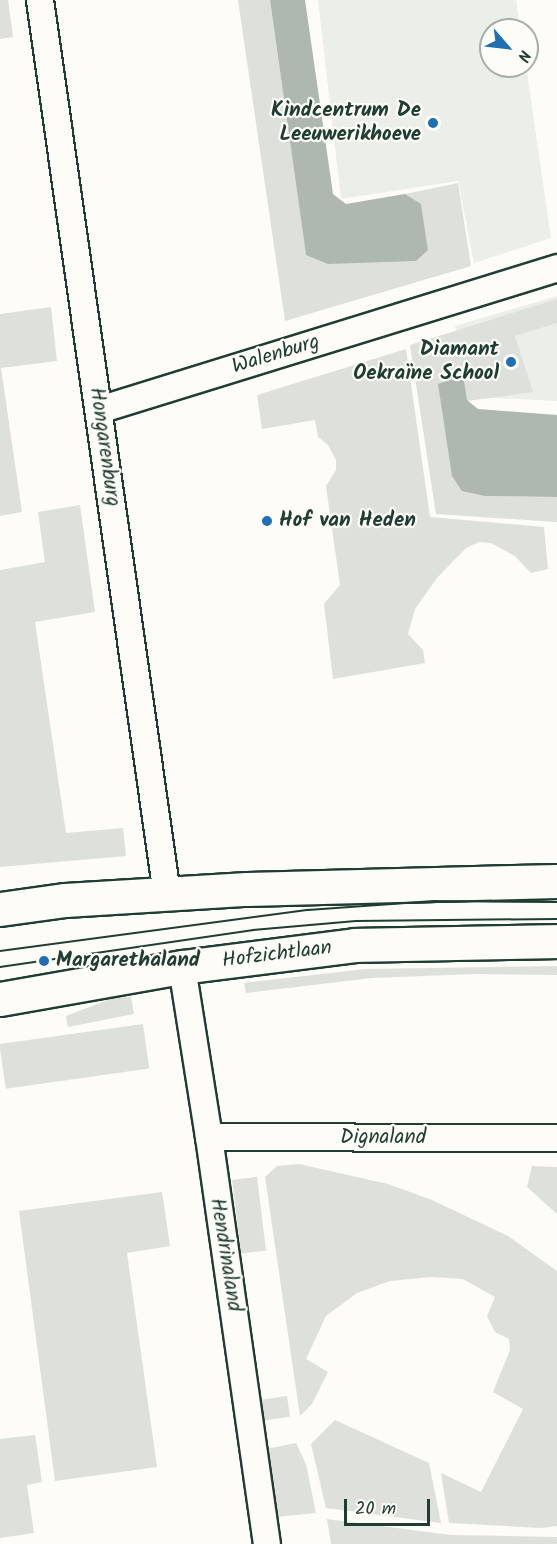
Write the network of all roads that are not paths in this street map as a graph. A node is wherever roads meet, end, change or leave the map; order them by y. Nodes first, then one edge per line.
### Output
1 (40, 0) edge
2 (557, 268) edge
3 (99, 410) junction
4 (557, 880) edge
5 (167, 895) junction
6 (0, 909) edge
7 (557, 941) edge
8 (182, 967) junction
9 (0, 999) edge
10 (209, 1137) junction
11 (557, 1138) edge
12 (267, 1544) edge

1 - 3 street, Hongarenburg
2 - 3 street, Walenburg
3 - 5 street, Hongarenburg
4 - 5 main road
5 - 6 main road
7 - 8 main road, Hofzichtlaan
8 - 9 main road, Hofzichtlaan
8 - 10 street, Hendrinaland
10 - 11 street, Dignaland
10 - 12 street, Hendrinaland

